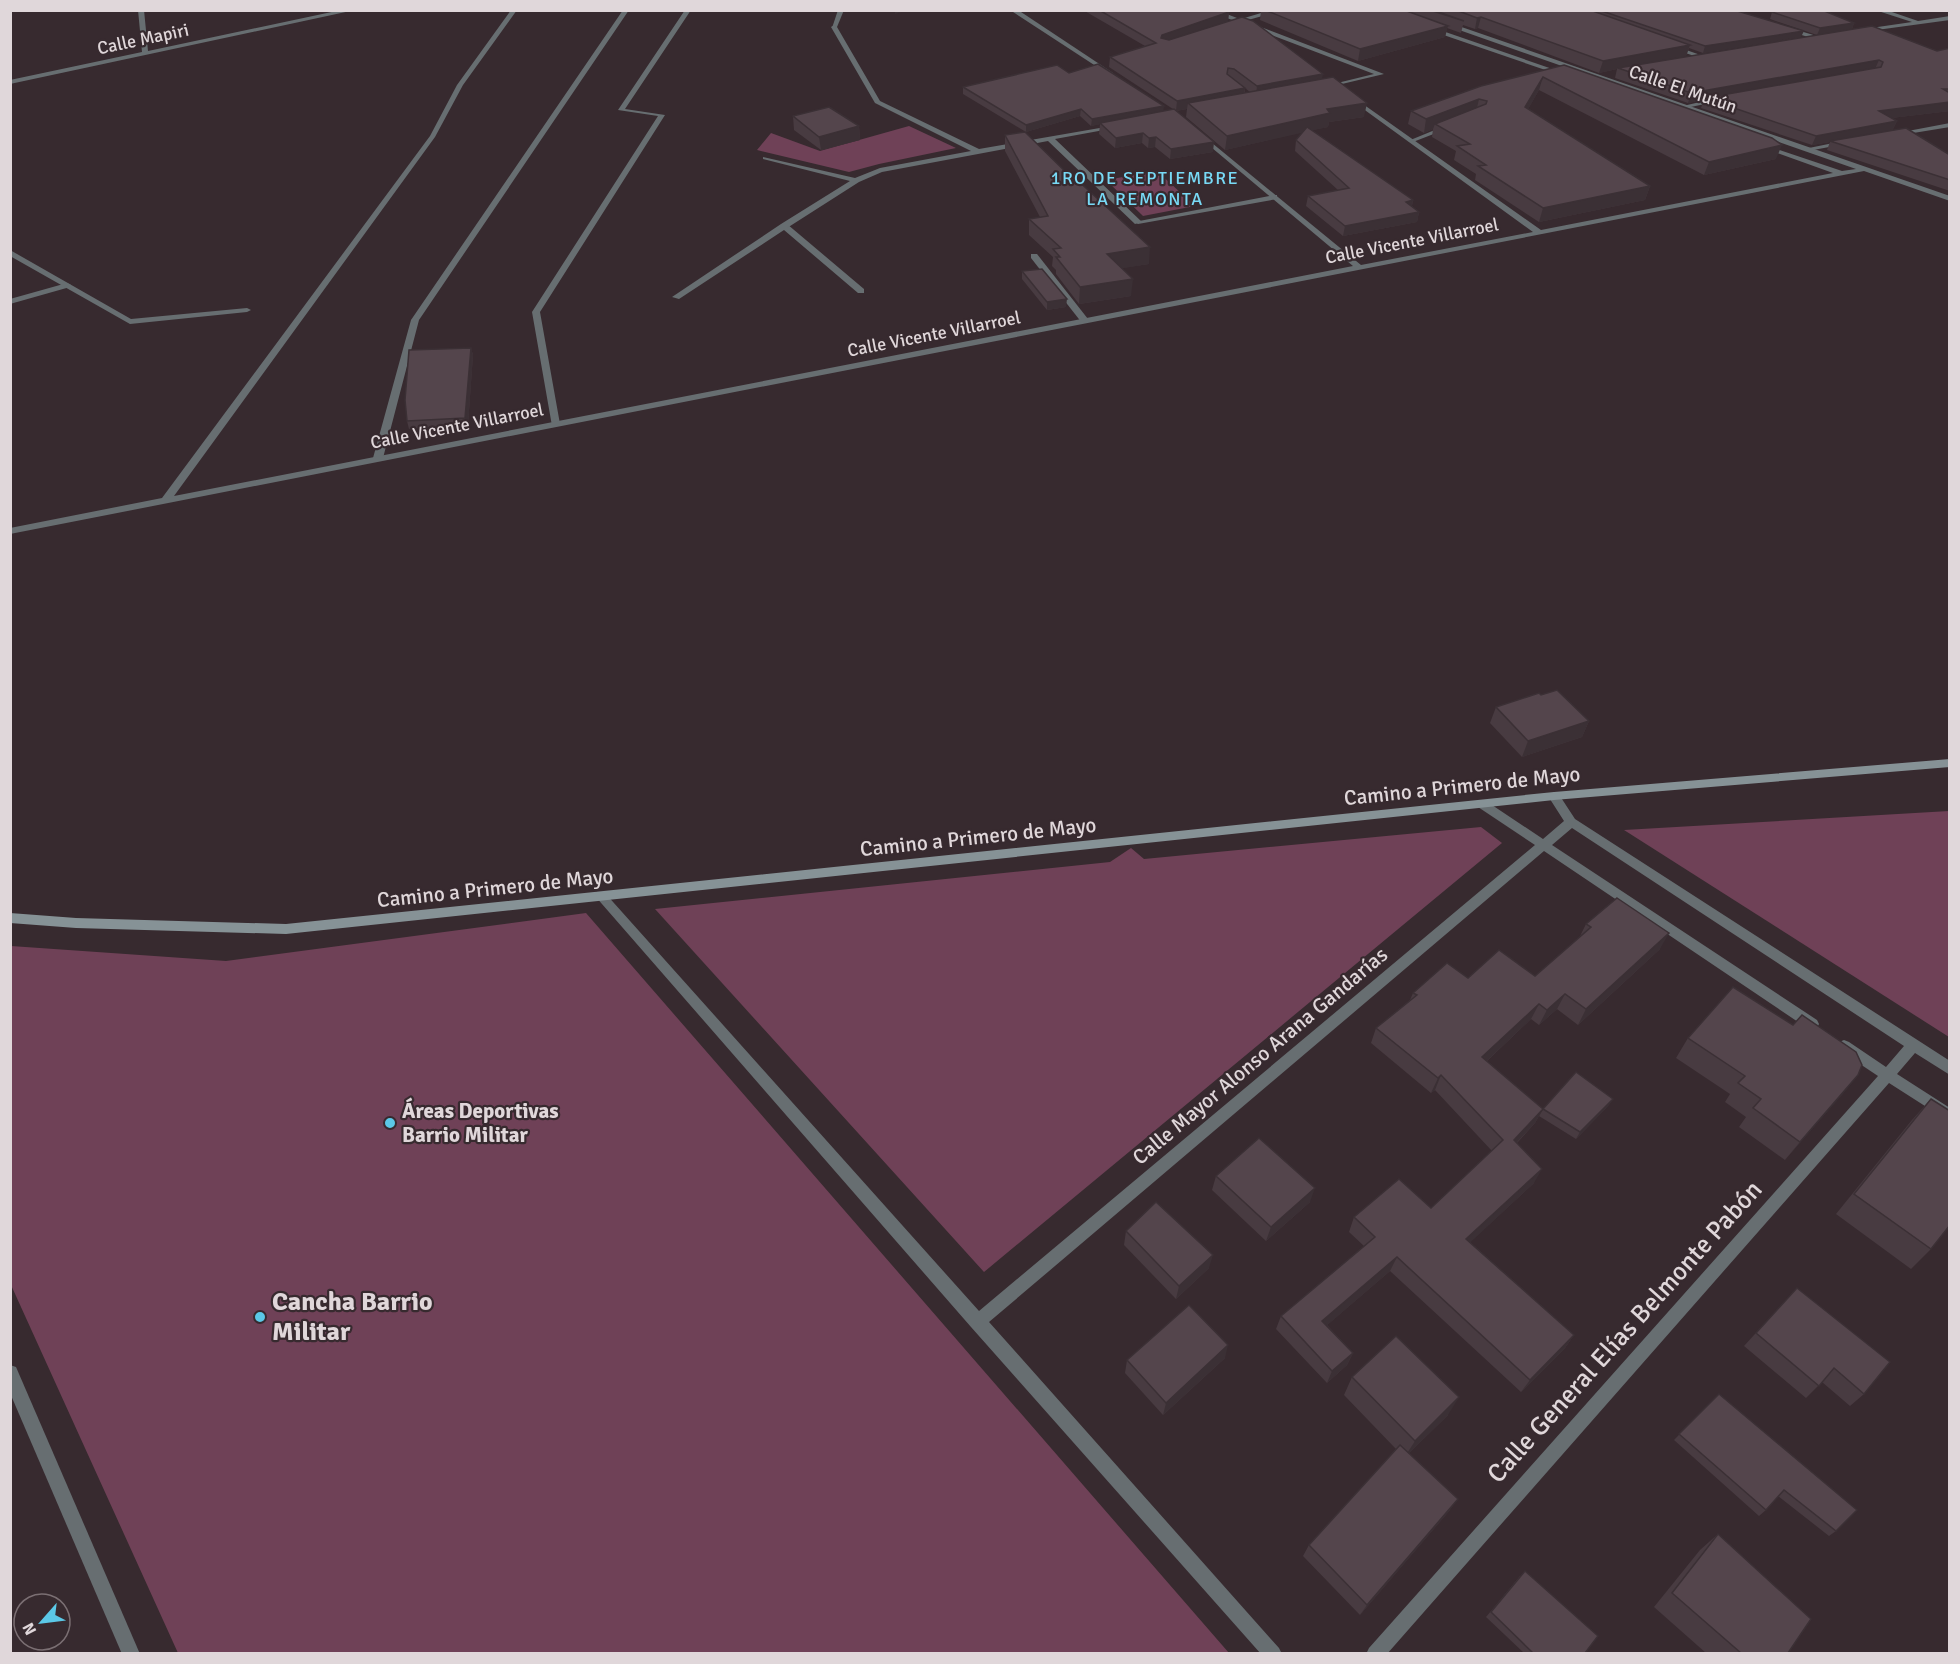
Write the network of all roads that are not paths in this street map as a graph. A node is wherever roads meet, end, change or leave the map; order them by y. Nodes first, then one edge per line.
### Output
1 (141, 10) edge
2 (352, 10) edge
3 (514, 10) edge
4 (626, 10) edge
5 (688, 10) edge
6 (841, 10) edge
7 (1013, 10) edge
8 (1209, 10) edge
9 (1280, 10) edge
10 (1878, 10) edge
11 (1950, 18) edge
12 (1239, 21) junction
13 (1440, 22) edge
14 (1919, 23) junction
15 (1228, 25) edge
16 (1423, 26) edge
17 (1784, 28) edge
18 (1851, 33) edge
19 (1829, 36) edge
20 (1818, 38) junction
21 (1795, 42) edge
22 (1660, 43) edge
23 (145, 53) junction
24 (1714, 55) edge
25 (1703, 57) junction
26 (1682, 61) edge
27 (1608, 74) edge
28 (1568, 76) edge
29 (1599, 76) junction
30 (1117, 77) edge
31 (1579, 80) edge
32 (10, 82) edge
33 (1334, 85) junction
34 (1321, 88) edge
35 (1721, 100) edge
36 (1686, 106) junction
37 (1129, 123) edge
38 (1460, 123) edge
39 (1950, 125) edge
40 (1193, 130) edge
41 (1891, 135) edge
42 (1049, 138) junction
43 (1411, 141) junction
44 (1855, 141) edge
45 (1754, 143) edge
46 (1808, 149) junction
47 (977, 152) junction
48 (765, 158) dead end
49 (1865, 169) junction
50 (1842, 174) junction
51 (856, 180) junction
52 (1274, 197) junction
53 (1950, 199) edge
54 (784, 226) junction
55 (1540, 233) junction
56 (10, 252) edge
57 (1034, 256) dead end
58 (1360, 268) junction
59 (67, 285) junction
60 (861, 291) dead end
61 (676, 297) dead end
62 (10, 302) edge
63 (247, 310) dead end
64 (1085, 321) junction
65 (555, 424) junction
66 (378, 458) junction
67 (166, 500) junction
68 (10, 531) edge
69 (1950, 763) edge
70 (1554, 796) junction
71 (1482, 804) junction
72 (1571, 822) junction
73 (1544, 845) junction
74 (601, 896) junction
75 (10, 918) edge
76 (1914, 1045) junction
77 (1950, 1069) edge
78 (1887, 1075) junction
79 (1950, 1116) edge
80 (977, 1322) junction
81 (10, 1373) edge
82 (131, 1653) edge
83 (1273, 1653) edge
84 (1375, 1653) edge

1 - 23 street
2 - 23 street, Calle Mapiri
3 - 67 street
4 - 66 street
5 - 65 street
6 - 47 street
7 - 30 street
8 - 12 street
9 - 12 street
10 - 14 street
11 - 14 street
12 - 15 street
12 - 33 street
13 - 29 street, Calle El Mutún
14 - 18 street
16 - 28 street
17 - 20 street
19 - 20 street
20 - 21 street
22 - 25 street
23 - 32 street, Calle Mapiri
24 - 25 street
25 - 26 street
27 - 29 street
29 - 31 street
29 - 36 street, Calle El Mutún
33 - 34 street
33 - 43 street
35 - 36 street
36 - 46 street, Calle El Mutún
37 - 42 street
38 - 43 street
39 - 41 street
40 - 52 street
42 - 47 street
42 - 52 street
43 - 55 street
44 - 46 street
45 - 50 street
46 - 49 street, Calle El Mutún
47 - 51 street
48 - 51 street
49 - 50 street, Calle Vicente Villarroel
49 - 53 street, Calle El Mutún
50 - 55 street, Calle Vicente Villarroel
51 - 54 street
52 - 58 street
54 - 60 street
54 - 61 street
55 - 58 street, Calle Vicente Villarroel
56 - 59 street
57 - 64 street
58 - 64 street, Calle Vicente Villarroel
59 - 62 street
59 - 63 street
64 - 65 street, Calle Vicente Villarroel
65 - 66 street, Calle Vicente Villarroel
66 - 67 street, Calle Vicente Villarroel
67 - 68 street, Calle Vicente Villarroel
69 - 70 main road, Camino a Primero de Mayo
70 - 71 main road, Camino a Primero de Mayo
70 - 72 street
71 - 73 street
71 - 74 main road, Camino a Primero de Mayo
72 - 73 street, Calle Mayor Alonso Arana Gandarías
72 - 76 street
73 - 78 street
73 - 80 street, Calle Mayor Alonso Arana Gandarías
74 - 75 main road, Camino a Primero de Mayo
74 - 80 street
76 - 77 street
76 - 78 street, Calle General Elías Belmonte Pabón
78 - 79 street
78 - 84 street, Calle General Elías Belmonte Pabón
80 - 83 street
81 - 82 street

